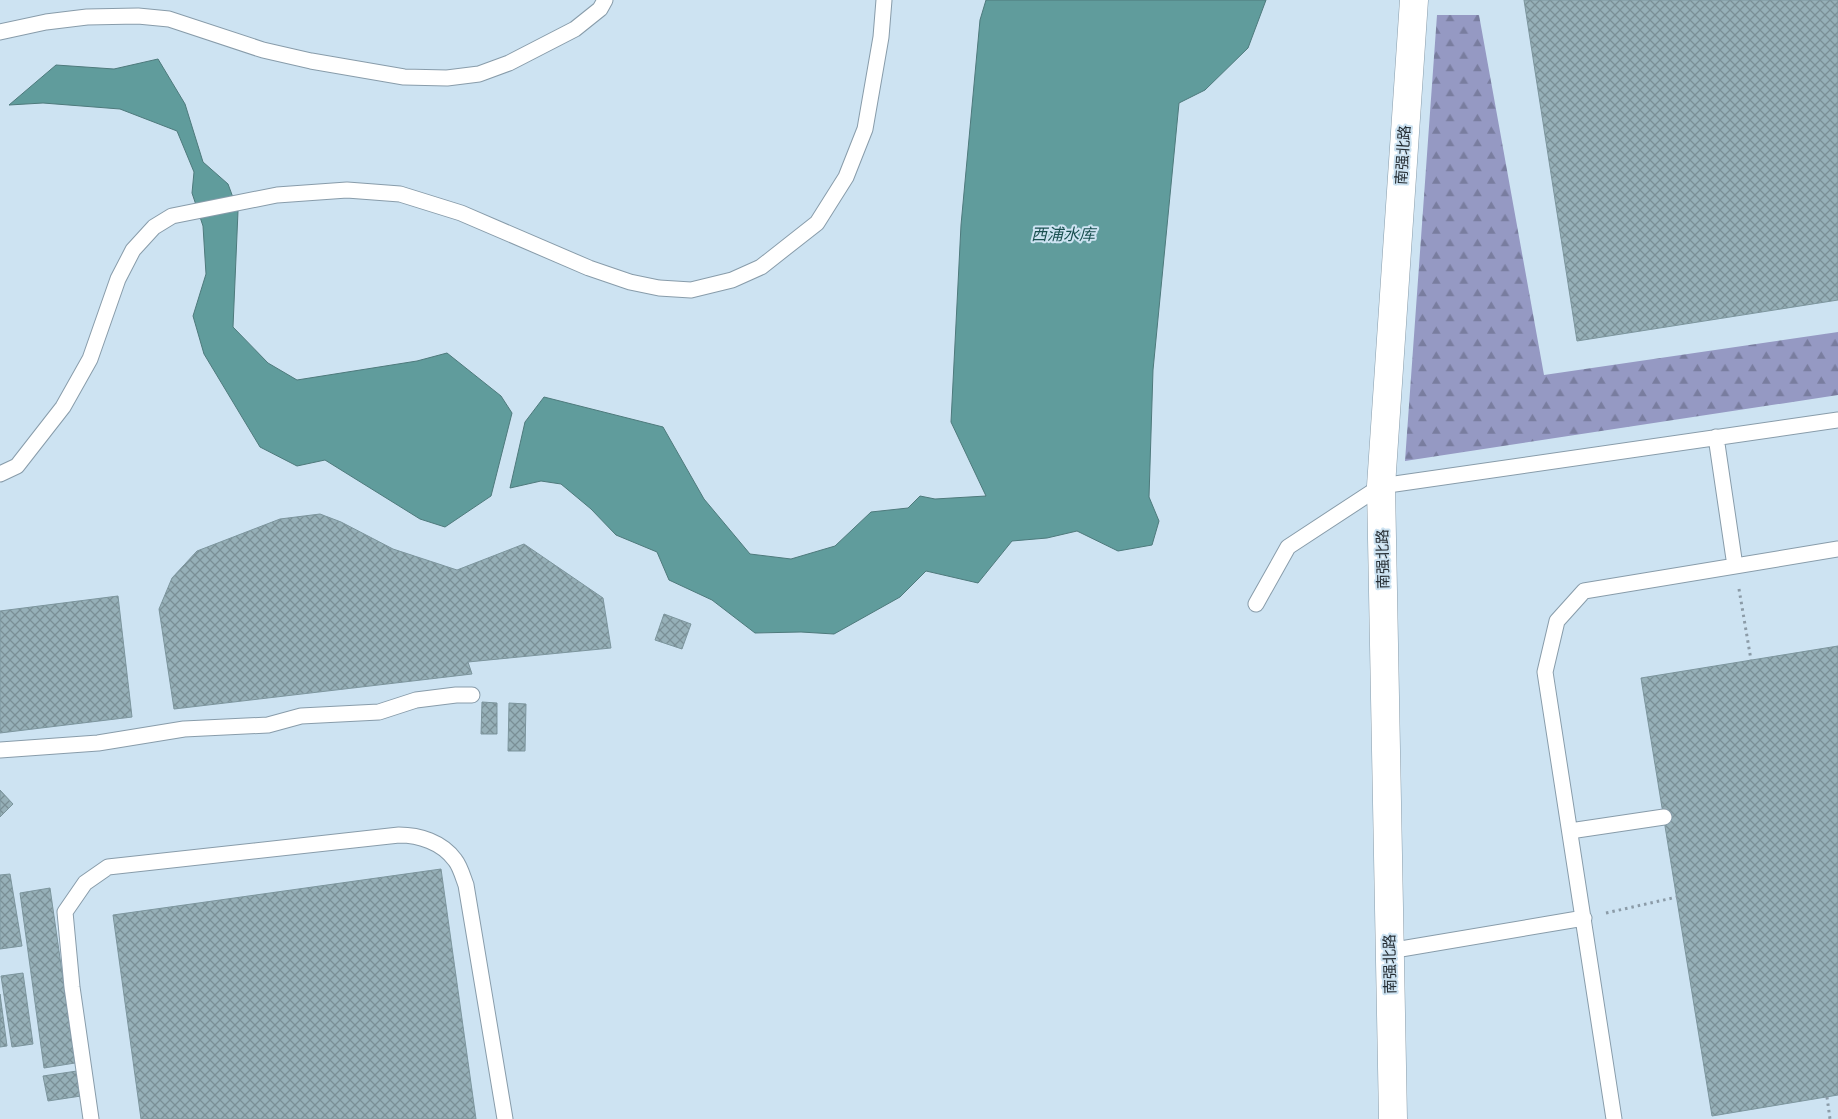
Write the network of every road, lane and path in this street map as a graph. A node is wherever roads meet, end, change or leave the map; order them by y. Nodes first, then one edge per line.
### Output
1 (617, 0) edge
2 (884, 0) edge
3 (1414, 0) edge
4 (602, 4) edge
5 (0, 34) edge
6 (1838, 420) edge
7 (1716, 437) junction
8 (0, 474) edge
9 (1381, 486) junction
10 (1838, 549) edge
11 (1735, 566) junction
12 (1256, 604) dead end
13 (1751, 660) dead end
14 (472, 695) dead end
15 (0, 750) edge
16 (1664, 817) dead end
17 (1570, 831) junction
18 (1677, 897) dead end
19 (1584, 918) junction
20 (1389, 951) junction
21 (1827, 1097) dead end
22 (91, 1119) edge
23 (505, 1119) edge
24 (1393, 1119) edge
25 (1614, 1119) edge
26 (1830, 1119) edge

1 - 4 lane
2 - 8 lane
3 - 9 street, 南强北路
4 - 5 lane
6 - 7 lane
7 - 9 lane
7 - 11 lane
9 - 12 lane
9 - 20 street, 南强北路
10 - 11 lane
11 - 13 path
11 - 17 lane
14 - 15 lane
16 - 17 lane
17 - 19 lane
18 - 19 path
19 - 20 lane
19 - 25 lane
20 - 24 street, 南强北路
21 - 26 path
22 - 23 lane

